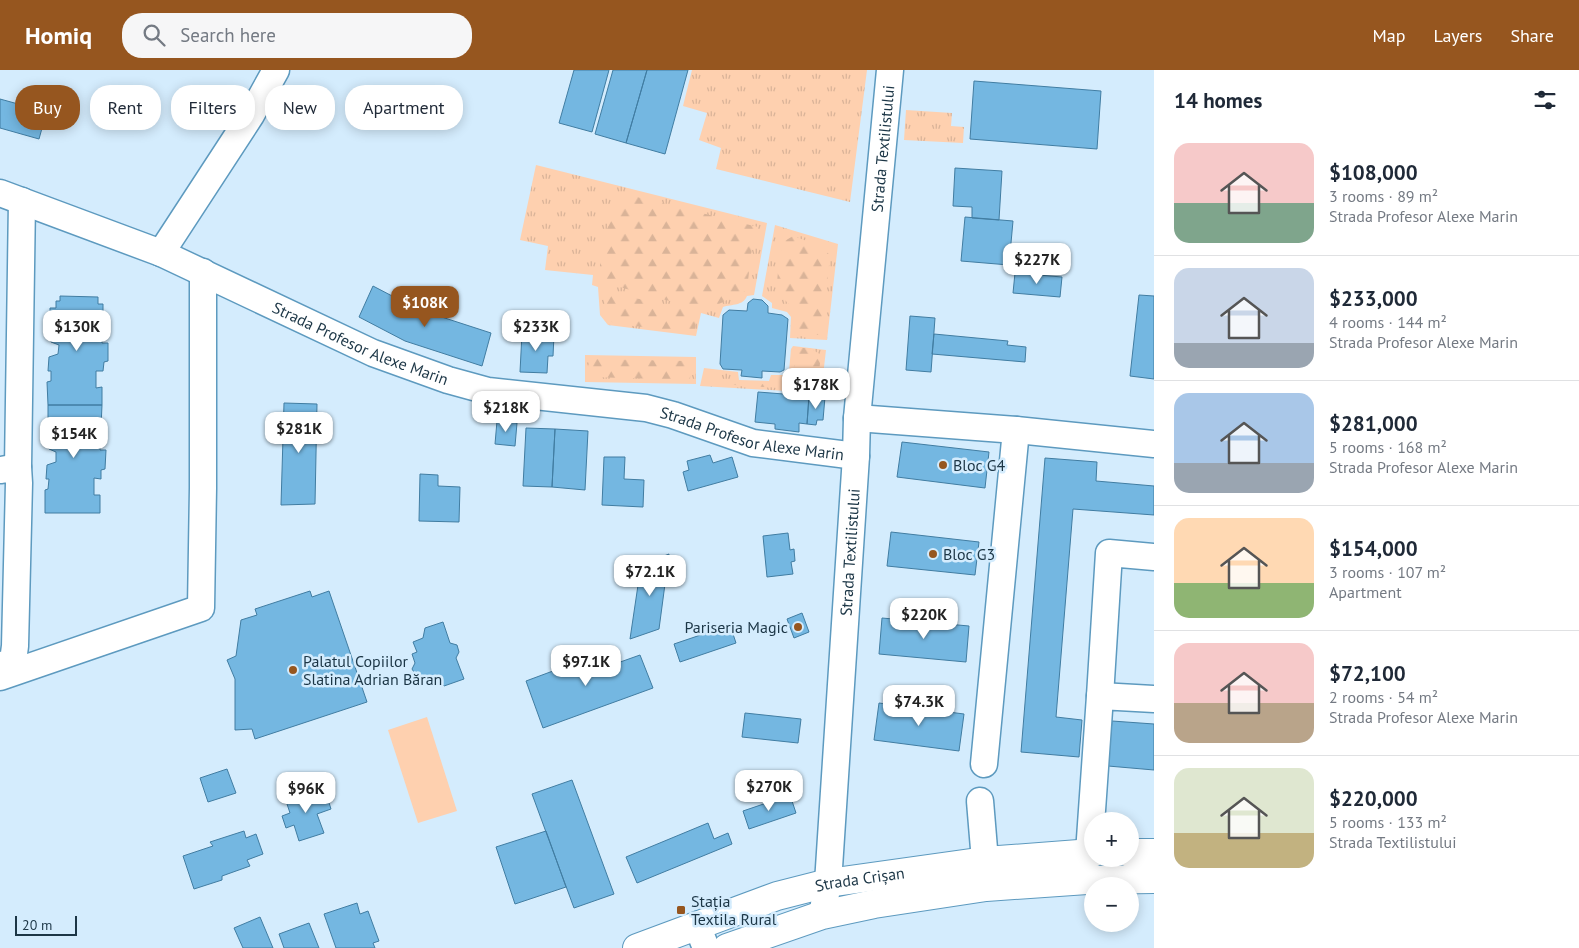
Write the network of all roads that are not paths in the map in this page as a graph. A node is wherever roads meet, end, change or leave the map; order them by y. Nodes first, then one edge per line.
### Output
1 (276, 70) edge
2 (890, 70) edge
3 (11, 197) edge
4 (161, 252) junction
5 (203, 272) junction
6 (857, 418) junction
7 (1016, 430) junction
8 (1154, 444) edge
9 (856, 456) junction
10 (9, 468) edge
11 (1154, 557) edge
12 (0, 666) edge
13 (0, 677) edge
14 (1100, 696) junction
15 (1154, 699) edge
16 (984, 764) dead end
17 (980, 801) dead end
18 (1093, 812) edge
19 (1139, 853) edge
20 (1154, 853) edge
21 (1084, 854) edge
22 (985, 861) junction
23 (1154, 879) edge
24 (828, 883) junction
25 (822, 915) junction
26 (702, 936) edge
27 (637, 948) edge
28 (727, 948) edge

1 - 4 street
2 - 6 street, Strada Textilistului
3 - 4 street, Strada Profesor Alexe Marin
3 - 10 street
4 - 5 street, Strada Profesor Alexe Marin
5 - 9 street, Strada Profesor Alexe Marin
5 - 13 street
6 - 7 street
6 - 9 street, Strada Textilistului
7 - 8 street
7 - 16 street
9 - 24 street, Strada Textilistului
10 - 12 street
11 - 14 street
14 - 15 street
14 - 18 street
17 - 22 street
19 - 20 main road
21 - 22 main road, Strada Crișan
22 - 24 main road, Strada Crișan
23 - 25 main road, Strada Crișan
24 - 25 street, Strada Textilistului
24 - 26 main road, Strada Crișan
25 - 28 main road, Strada Crișan
26 - 27 main road, Strada Crișan

